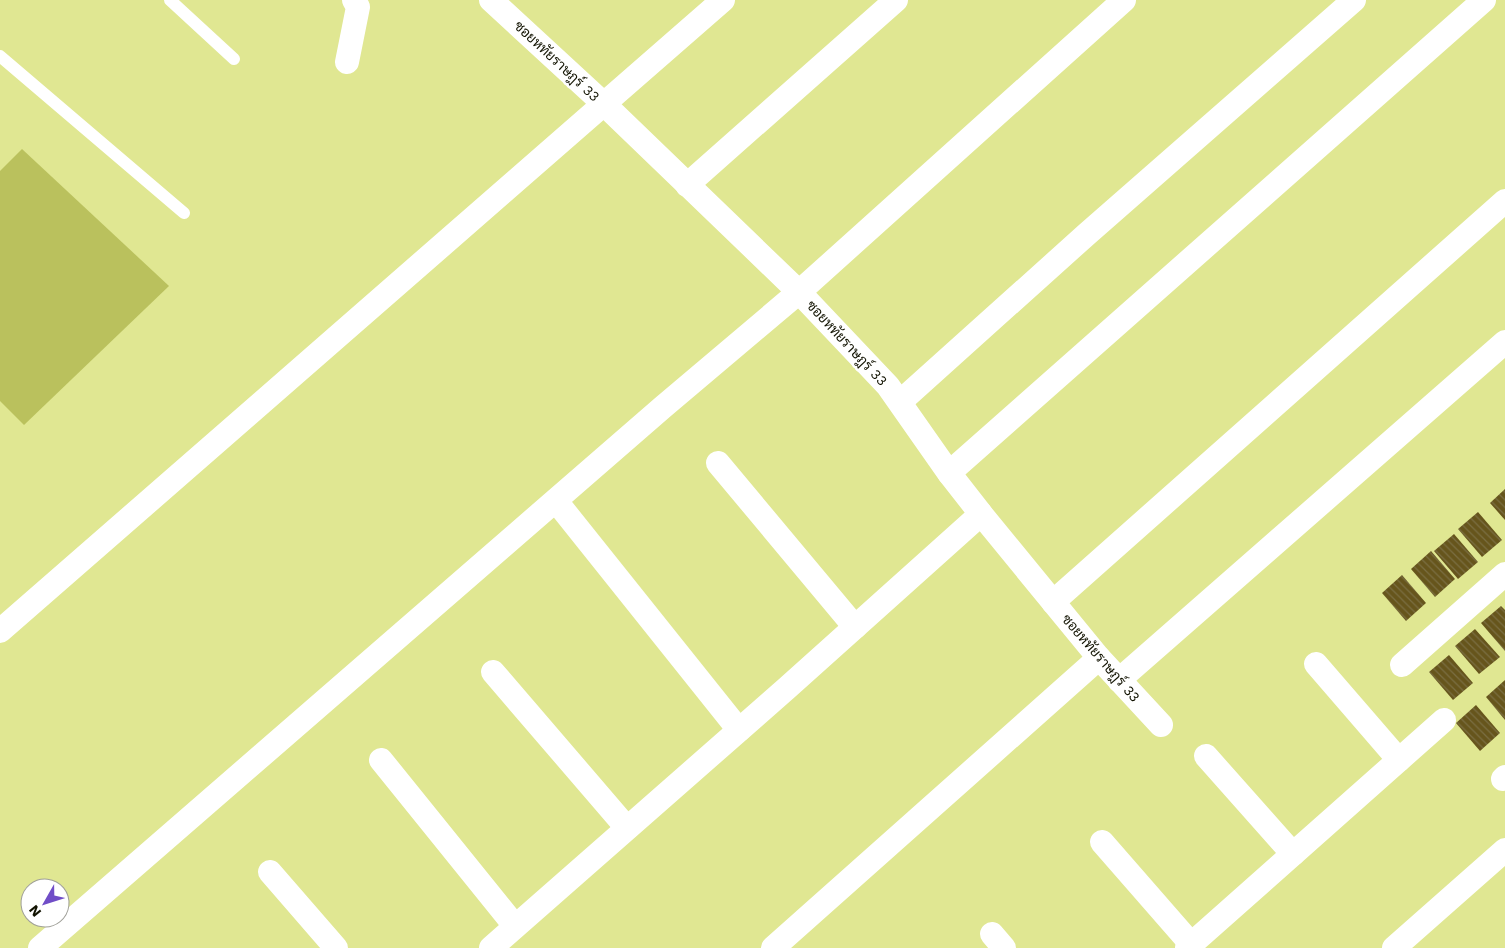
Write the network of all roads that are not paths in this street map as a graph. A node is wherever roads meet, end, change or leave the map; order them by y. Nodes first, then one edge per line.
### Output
1 (170, 0) edge
2 (354, 0) edge
3 (491, 0) edge
4 (723, 0) edge
5 (896, 0) edge
6 (1124, 0) edge
7 (1354, 0) edge
8 (1484, 0) edge
9 (0, 56) edge
10 (234, 59) dead end
11 (347, 62) dead end
12 (605, 105) junction
13 (687, 185) junction
14 (1505, 201) edge
15 (184, 214) dead end
16 (799, 292) junction
17 (1505, 342) edge
18 (900, 402) junction
19 (718, 463) dead end
20 (949, 473) junction
21 (556, 501) junction
22 (981, 514) junction
23 (1505, 574) edge
24 (1053, 602) junction
25 (855, 628) junction
26 (0, 631) edge
27 (1099, 658) junction
28 (1316, 664) dead end
29 (1402, 665) dead end
30 (493, 672) dead end
31 (1119, 680) junction
32 (1444, 720) dead end
33 (1160, 725) dead end
34 (739, 730) junction
35 (1206, 756) dead end
36 (381, 760) dead end
37 (1399, 760) junction
38 (627, 828) junction
39 (1102, 842) dead end
40 (1505, 850) edge
41 (1293, 854) junction
42 (270, 872) dead end
43 (515, 926) junction
44 (1189, 946) edge
45 (40, 948) edge
46 (336, 948) edge
47 (491, 948) edge
48 (773, 948) edge
49 (1394, 948) edge

1 - 10 lane
2 - 11 street
3 - 12 street, ซอยหทัยราษฎร์ 33
4 - 12 street
5 - 13 street
6 - 16 street
7 - 18 street
8 - 20 street
9 - 15 lane
12 - 13 street, ซอยหทัยราษฎร์ 33
12 - 26 street
13 - 16 street, ซอยหทัยราษฎร์ 33
14 - 24 street
16 - 18 street, ซอยหทัยราษฎร์ 33
16 - 21 street
17 - 31 street
18 - 20 street, ซอยหทัยราษฎร์ 33
19 - 25 street
20 - 22 street, ซอยหทัยราษฎร์ 33
21 - 34 street
21 - 45 street
22 - 24 street, ซอยหทัยราษฎร์ 33
22 - 25 street
23 - 29 street
24 - 27 street, ซอยหทัยราษฎร์ 33
25 - 34 street
27 - 31 street, ซอยหทัยราษฎร์ 33
27 - 48 street
28 - 37 street
30 - 38 street
31 - 33 street, ซอยหทัยราษฎร์ 33
32 - 37 street
34 - 38 street
35 - 41 street
36 - 43 street
37 - 41 street
38 - 43 street
39 - 44 street
40 - 49 street
41 - 44 street
42 - 46 street
43 - 47 street

